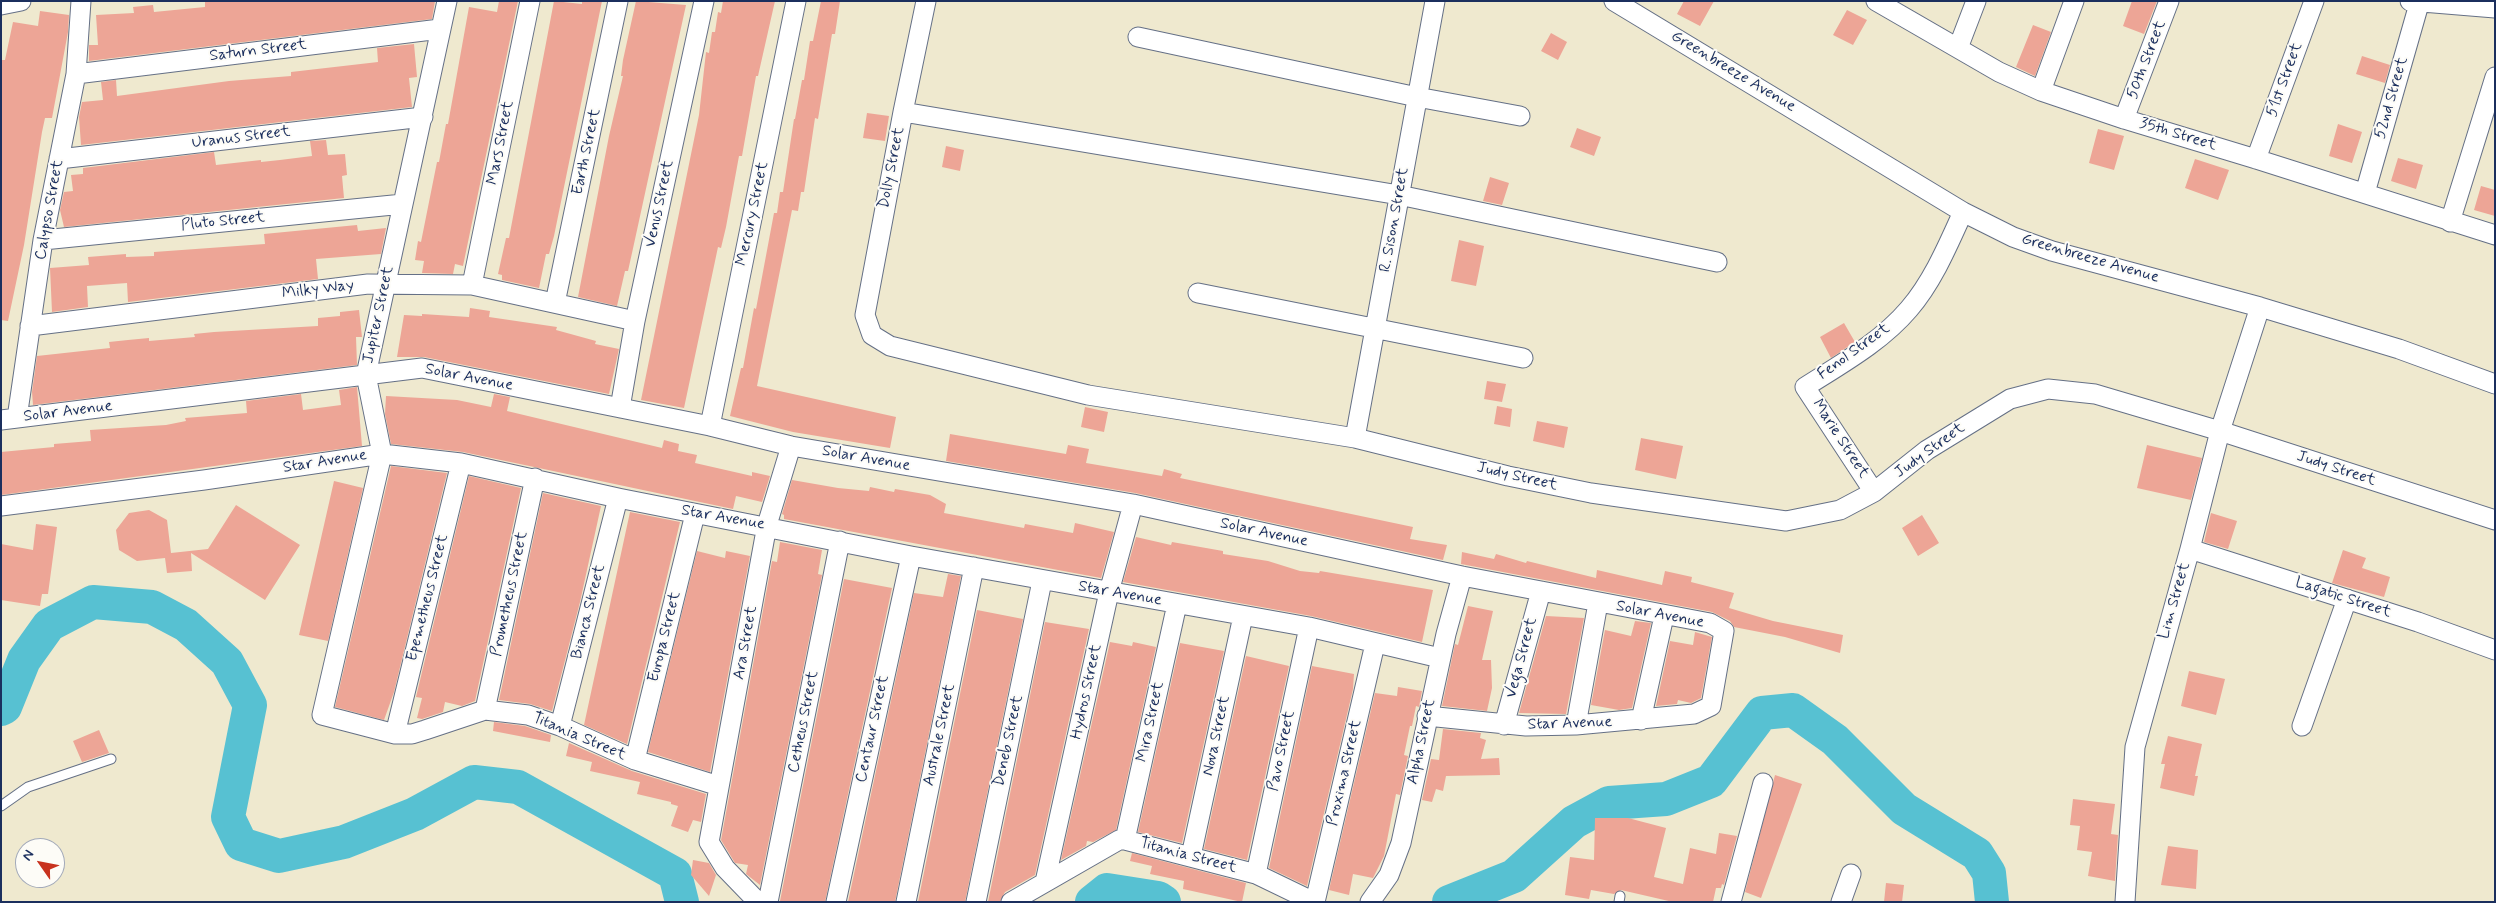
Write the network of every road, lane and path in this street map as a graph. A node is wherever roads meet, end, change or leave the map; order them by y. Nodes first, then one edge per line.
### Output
1 (21, 1) edge
2 (81, 1) edge
3 (447, 1) edge
4 (530, 1) edge
5 (618, 1) edge
6 (704, 1) edge
7 (796, 1) edge
8 (926, 1) edge
9 (1435, 1) edge
10 (1614, 1) edge
11 (1976, 1) edge
12 (2074, 1) edge
13 (2169, 1) edge
14 (2314, 1) edge
15 (1881, 2) edge
16 (2414, 2) edge
17 (1, 5) edge
18 (2495, 8) edge
19 (440, 29) junction
20 (1138, 36) dead end
21 (1958, 48) junction
22 (76, 74) junction
23 (2495, 77) edge
24 (2040, 91) junction
25 (1417, 97) junction
26 (903, 112) junction
27 (423, 116) junction
28 (1520, 116) dead end
29 (2124, 119) junction
30 (58, 159) junction
31 (2256, 159) junction
32 (2365, 193) junction
33 (1399, 195) junction
34 (402, 204) junction
35 (1963, 212) junction
36 (2450, 222) junction
37 (2495, 235) edge
38 (43, 240) junction
39 (1717, 262) dead end
40 (386, 285) junction
41 (472, 285) junction
42 (1198, 293) dead end
43 (555, 303) junction
44 (2260, 307) junction
45 (634, 321) junction
46 (30, 326) junction
47 (1376, 328) junction
48 (872, 335) joint
49 (1523, 358) dead end
50 (366, 375) junction
51 (2495, 384) edge
52 (1805, 387) joint
53 (620, 408) junction
54 (9, 419) edge
55 (710, 426) junction
56 (2220, 431) junction
57 (1355, 438) junction
58 (791, 446) junction
59 (382, 454) junction
60 (461, 463) junction
61 (535, 478) junction
62 (1874, 492) junction
63 (618, 498) junction
64 (1133, 504) junction
65 (1, 506) edge
66 (695, 514) junction
67 (2495, 520) edge
68 (767, 526) junction
69 (840, 542) junction
70 (2190, 550) junction
71 (911, 556) junction
72 (974, 567) junction
73 (1462, 576) junction
74 (1042, 581) junction
75 (1541, 591) junction
76 (1109, 592) junction
77 (2347, 599) junction
78 (1598, 603) junction
79 (1178, 604) junction
80 (1243, 616) junction
81 (1664, 616) junction
82 (1309, 627) junction
83 (1375, 644) junction
84 (2495, 650) edge
85 (1440, 658) junction
86 (1711, 706) joint
87 (485, 710) junction
88 (322, 715) joint
89 (1427, 716) junction
90 (1641, 720) junction
91 (1504, 725) junction
92 (1576, 725) junction
93 (560, 726) junction
94 (2302, 726) dead end
95 (395, 734) junction
96 (111, 758) dead end
97 (635, 760) junction
98 (1764, 783) dead end
99 (720, 786) junction
100 (1, 806) edge
101 (1125, 840) junction
102 (1191, 856) junction
103 (1256, 874) junction
104 (1851, 874) dead end
105 (1045, 882) junction
106 (758, 902) edge
107 (768, 902) edge
108 (836, 902) edge
109 (906, 902) edge
110 (976, 902) edge
111 (1011, 902) edge
112 (1314, 902) edge
113 (1370, 902) edge
114 (1731, 902) edge
115 (1842, 902) edge
116 (2125, 902) edge

1 - 17 street
2 - 22 street, Calypso Street
3 - 19 street, Jupiter Street
4 - 41 street, Mars Street
5 - 43 street, Earth Street
6 - 45 street, Venus Street
7 - 55 street, Mercury Street
8 - 26 street, Dolly Street
9 - 25 street, R. Sison Street
10 - 35 street, Greenbreeze Avenue
11 - 21 street
12 - 24 street
13 - 29 street, 50th Street
14 - 31 street, 51st Street
15 - 21 street, 35th Street
16 - 18 street
16 - 32 street, 52nd Street
19 - 22 street, Saturn Street
19 - 27 street, Jupiter Street
20 - 25 street
21 - 24 street, 35th Street
22 - 30 street, Calypso Street
23 - 36 street
24 - 29 street, 35th Street
25 - 28 street
25 - 33 street, R. Sison Street
26 - 33 street
26 - 48 street, Dolly Street
27 - 30 street, Uranus Street
27 - 34 street, Jupiter Street
29 - 31 street, 35th Street
30 - 38 street, Calypso Street
31 - 32 street, 35th Street
32 - 36 street, 35th Street
33 - 39 street
33 - 47 street, R. Sison Street
34 - 38 street, Pluto Street
34 - 40 street, Jupiter Street
35 - 44 street, Greenbreeze Avenue
35 - 52 street, Fenol Street
36 - 37 street, 35th Street
38 - 46 street, Calypso Street
40 - 41 street, Milky Way
40 - 46 street, Milky Way
40 - 50 street, Jupiter Street
41 - 43 street, Milky Way
42 - 47 street
43 - 45 street, Milky Way
44 - 51 street, Greenbreeze Avenue
44 - 56 street, Lim Street
45 - 53 street, Venus Street
46 - 54 street, Calypso Street
47 - 49 street
47 - 57 street, R. Sison Street
48 - 57 street, Judy Street
50 - 53 street, Solar Avenue
50 - 54 street, Solar Avenue
50 - 59 street, Jupiter Street
52 - 62 street, Marie Street
53 - 55 street, Solar Avenue
55 - 58 street, Solar Avenue
56 - 62 street, Judy Street
56 - 67 street, Judy Street
56 - 70 street, Lim Street
57 - 62 street, Judy Street
58 - 64 street, Solar Avenue
58 - 68 street, Ara Street
59 - 60 street, Star Avenue
59 - 65 street, Star Avenue
59 - 88 street, Jupiter Street
60 - 61 street, Star Avenue
60 - 95 street, Epemetheus Street
61 - 63 street, Star Avenue
61 - 87 street, Prometheus Street
63 - 66 street, Star Avenue
63 - 93 street, Bianca Street
64 - 73 street, Solar Avenue
64 - 76 street, Hydros Street
66 - 68 street, Star Avenue
66 - 97 street, Europa Street
68 - 69 street, Star Avenue
68 - 99 street, Ara Street
69 - 71 street, Star Avenue
69 - 107 street, Cetheus Street
70 - 77 street, Lagatic Street
70 - 116 street, Lim Street
71 - 72 street, Star Avenue
71 - 108 street, Centaur Street
72 - 74 street, Star Avenue
72 - 109 street, Australe Street
73 - 75 street, Solar Avenue
73 - 85 street, Alpha Street
74 - 76 street, Star Avenue
74 - 110 street, Deneb Street
75 - 78 street, Solar Avenue
75 - 91 street, Vega Street
76 - 79 street, Star Avenue
76 - 105 street, Hydros Street
77 - 84 street, Lagatic Street
77 - 94 street
78 - 81 street, Solar Avenue
78 - 92 street
79 - 80 street, Star Avenue
79 - 101 street, Mira Street
80 - 82 street, Star Avenue
80 - 102 street, Nova Street
81 - 86 street, Solar Avenue
81 - 90 street
82 - 83 street, Star Avenue
82 - 103 street, Pavo Street
83 - 85 street, Star Avenue
83 - 112 street, Proxima Street
85 - 89 street, Alpha Street
86 - 90 street, Star Avenue
87 - 93 street, Titania Street
87 - 95 street, Titania Street
88 - 95 street, Titania Street
89 - 91 street, Star Avenue
89 - 113 street, Alpha Street
90 - 92 street, Star Avenue
91 - 92 street, Star Avenue
93 - 97 street, Titania Street
96 - 100 lane
97 - 99 street, Titania Street
98 - 114 street
99 - 106 street, Ara Street
101 - 102 street, Titania Street
101 - 105 street, Titania Street
102 - 103 street, Titania Street
103 - 112 street, Titania Street
104 - 115 street
105 - 111 street, Titania Street

